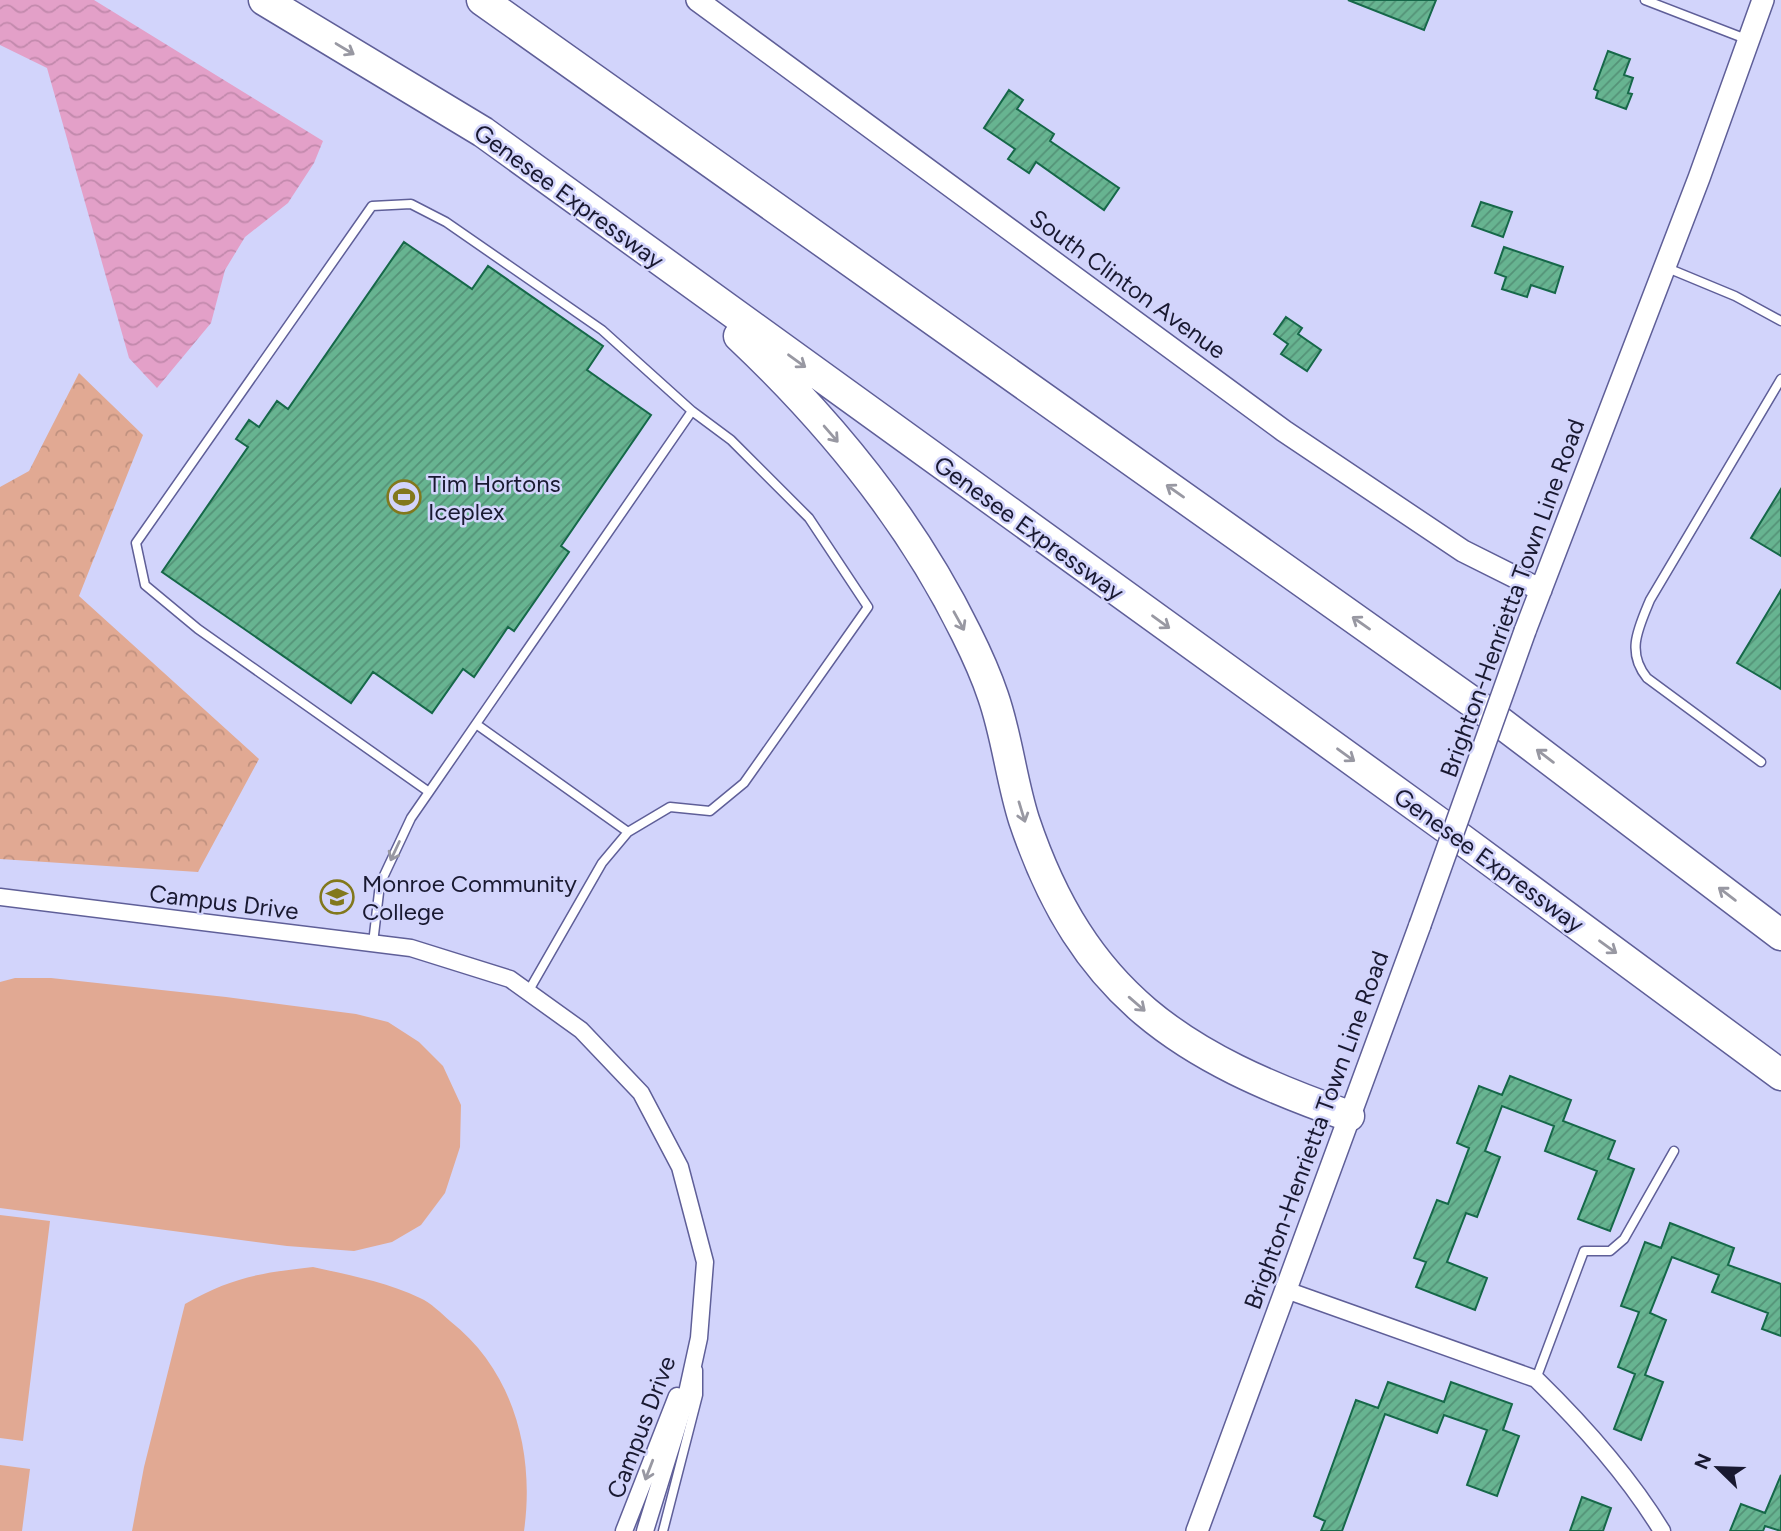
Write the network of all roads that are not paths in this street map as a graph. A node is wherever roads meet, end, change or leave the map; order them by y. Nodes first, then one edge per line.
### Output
1 (264, 0) edge
2 (481, 0) edge
3 (696, 0) edge
4 (1645, 0) edge
5 (1763, 0) edge
6 (1749, 40) junction
7 (662, 263) junction
8 (1665, 267) junction
9 (1781, 321) edge
10 (1781, 379) edge
11 (692, 411) junction
12 (1541, 590) junction
13 (476, 724) junction
14 (1761, 762) dead end
15 (429, 792) junction
16 (628, 832) junction
17 (0, 897) edge
18 (1781, 935) edge
19 (373, 943) junction
20 (528, 992) junction
21 (1781, 1075) edge
22 (1349, 1116) junction
23 (1674, 1151) dead end
24 (1286, 1290) junction
25 (699, 1338) junction
26 (1536, 1378) junction
27 (624, 1531) edge
28 (645, 1531) edge
29 (663, 1531) edge
30 (1198, 1531) edge
31 (1662, 1531) edge

1 -> 7 highway, Genesee Expressway
18 -> 2 highway
3 - 12 street, South Clinton Avenue
4 - 6 lane
5 - 6 street, Brighton-Henrietta Town Line Road
6 - 8 street, Brighton-Henrietta Town Line Road
7 -> 21 highway, Genesee Expressway
7 -> 22 highway
8 - 9 lane
8 - 12 street, Brighton-Henrietta Town Line Road
10 - 14 lane
11 - 13 lane
11 - 15 lane
11 - 16 lane
12 - 22 street, Brighton-Henrietta Town Line Road, bridge
13 - 15 lane
13 - 16 lane
15 -> 19 lane
16 - 20 lane
17 - 19 street, Campus Drive
19 - 20 street, Campus Drive
20 - 25 street, Campus Drive
22 - 24 street, Brighton-Henrietta Town Line Road
23 - 26 lane
24 - 26 street
24 - 30 street, Brighton-Henrietta Town Line Road
25 -> 27 street, Campus Drive
25 - 28 street, Campus Drive
25 - 29 lane
26 - 31 street

